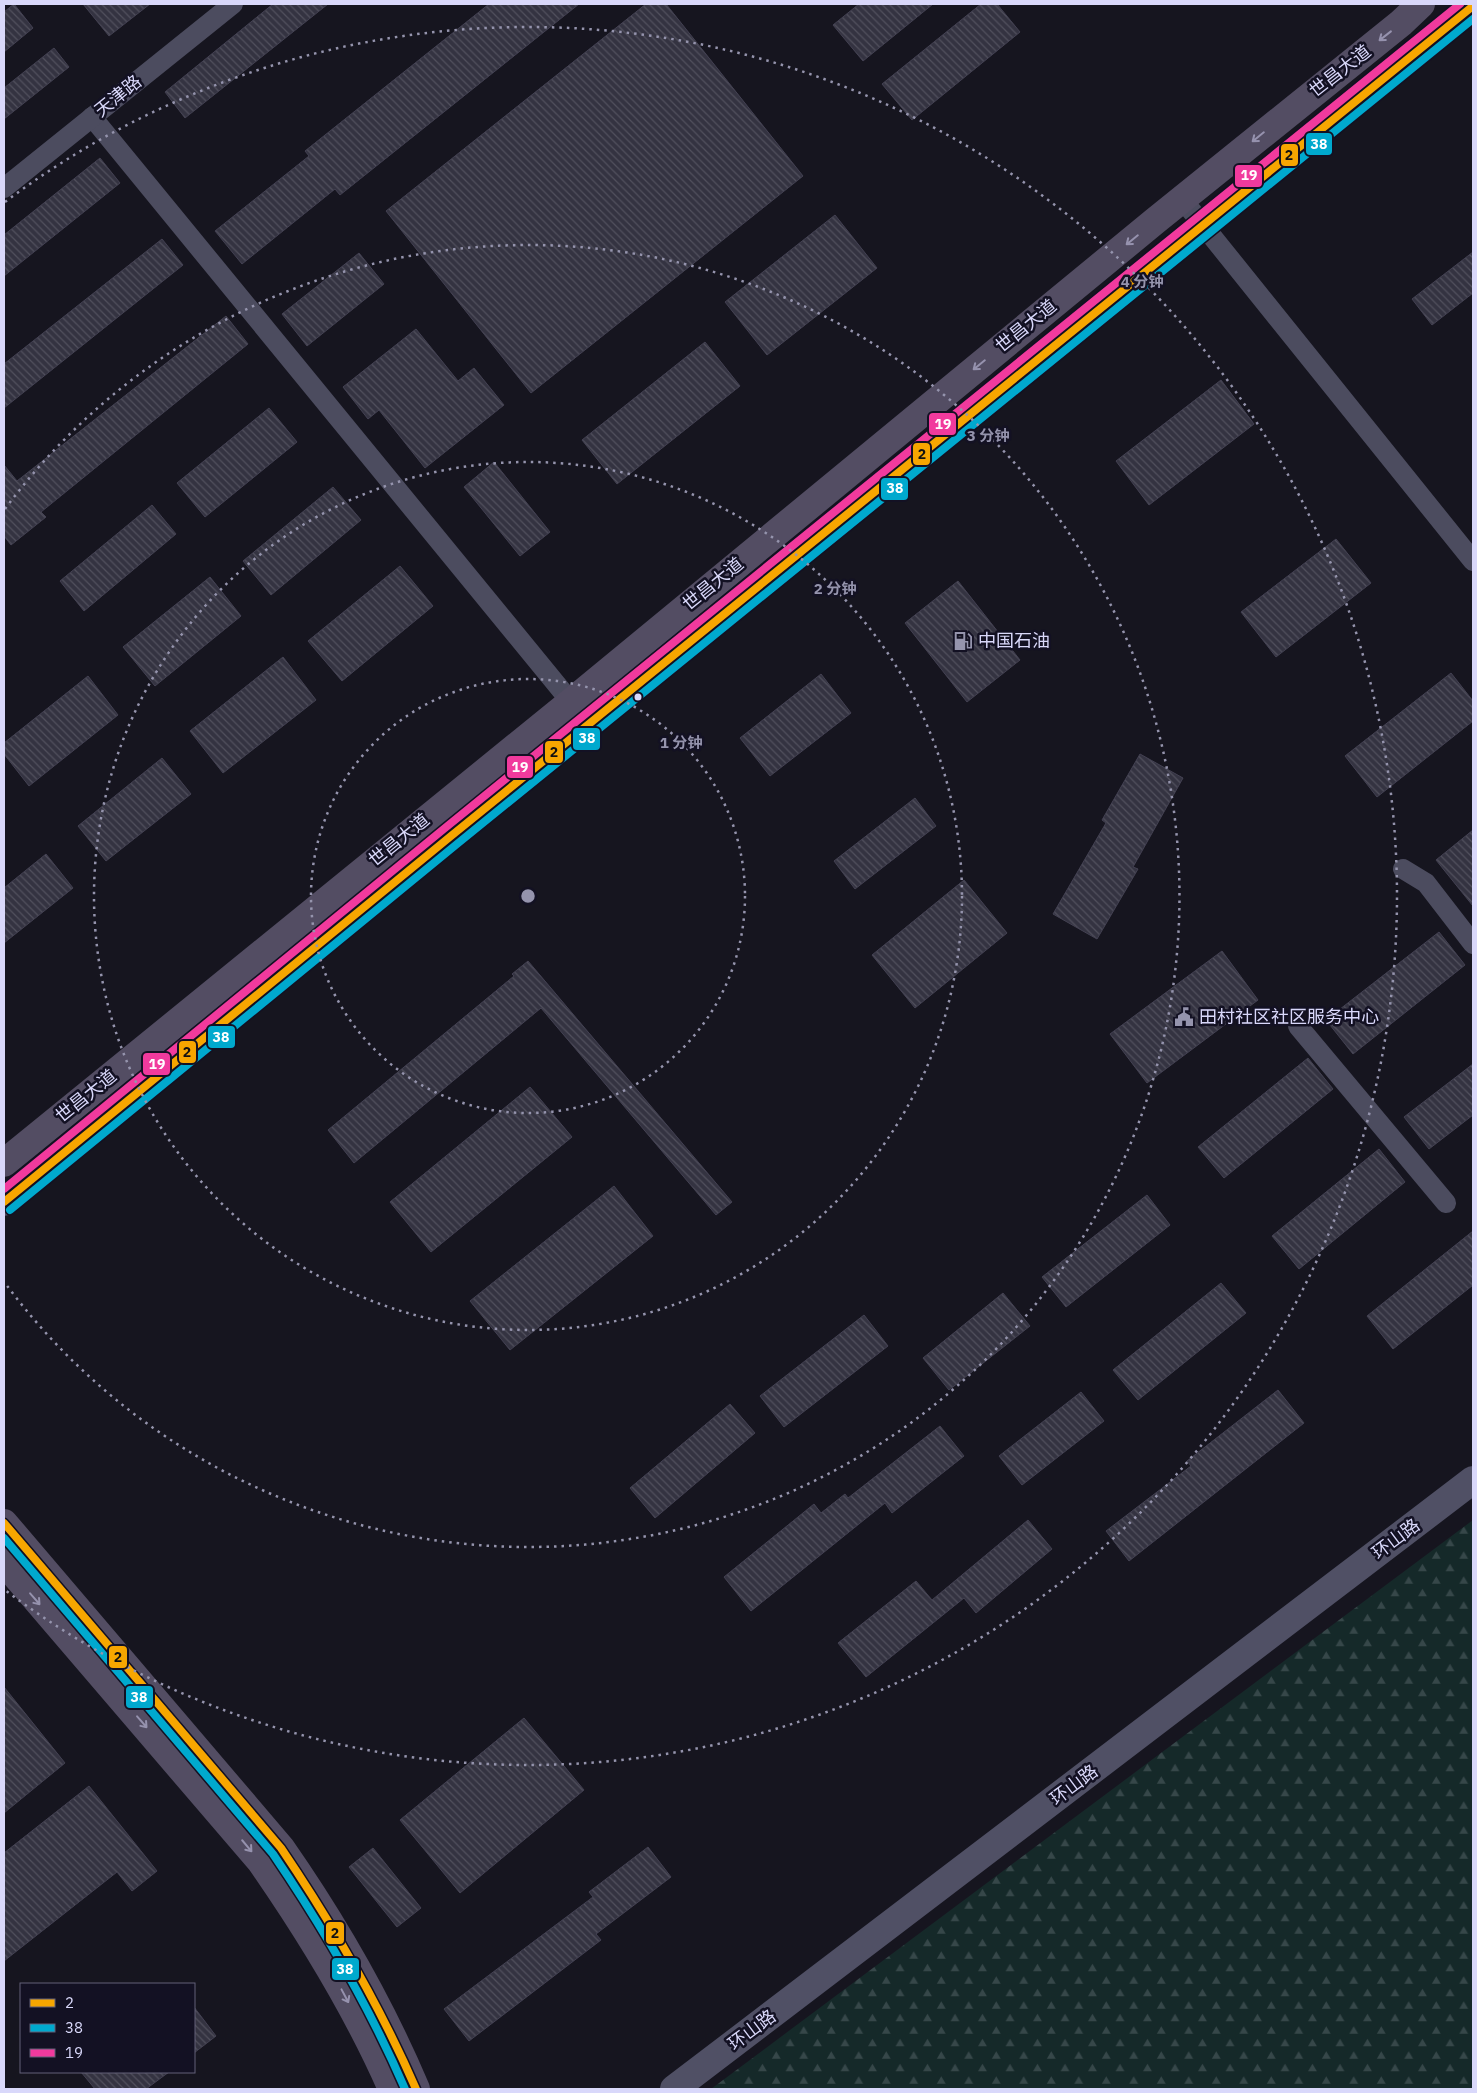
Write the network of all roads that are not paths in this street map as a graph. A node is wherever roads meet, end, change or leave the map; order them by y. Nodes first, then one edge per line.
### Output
1 (233, 4) edge
2 (1421, 4) edge
3 (1473, 6) edge
4 (92, 118) junction
5 (4, 188) edge
6 (1182, 199) junction
7 (1203, 226) junction
8 (1473, 561) edge
9 (571, 702) junction
10 (588, 726) junction
11 (1403, 869) dead end
12 (1473, 944) edge
13 (1298, 1026) dead end
14 (4, 1163) edge
15 (4, 1202) edge
16 (1446, 1203) dead end
17 (1473, 1480) edge
18 (4, 1523) edge
19 (4, 1562) edge
20 (392, 2089) edge
21 (416, 2089) edge
22 (674, 2089) edge

1 - 4 street, 天津路
2 -> 6 main road, 世昌大道
3 - 7 main road, 世昌大道
4 - 5 street, 天津路
4 - 9 street
6 - 7 street
6 -> 9 main road, 世昌大道
7 - 8 street
7 - 10 main road, 世昌大道
9 - 10 street
9 - 14 main road, 世昌大道
10 - 15 main road, 世昌大道
11 - 12 street
13 - 16 street
17 - 22 main road, 环山路
18 - 21 main road
19 -> 20 main road

